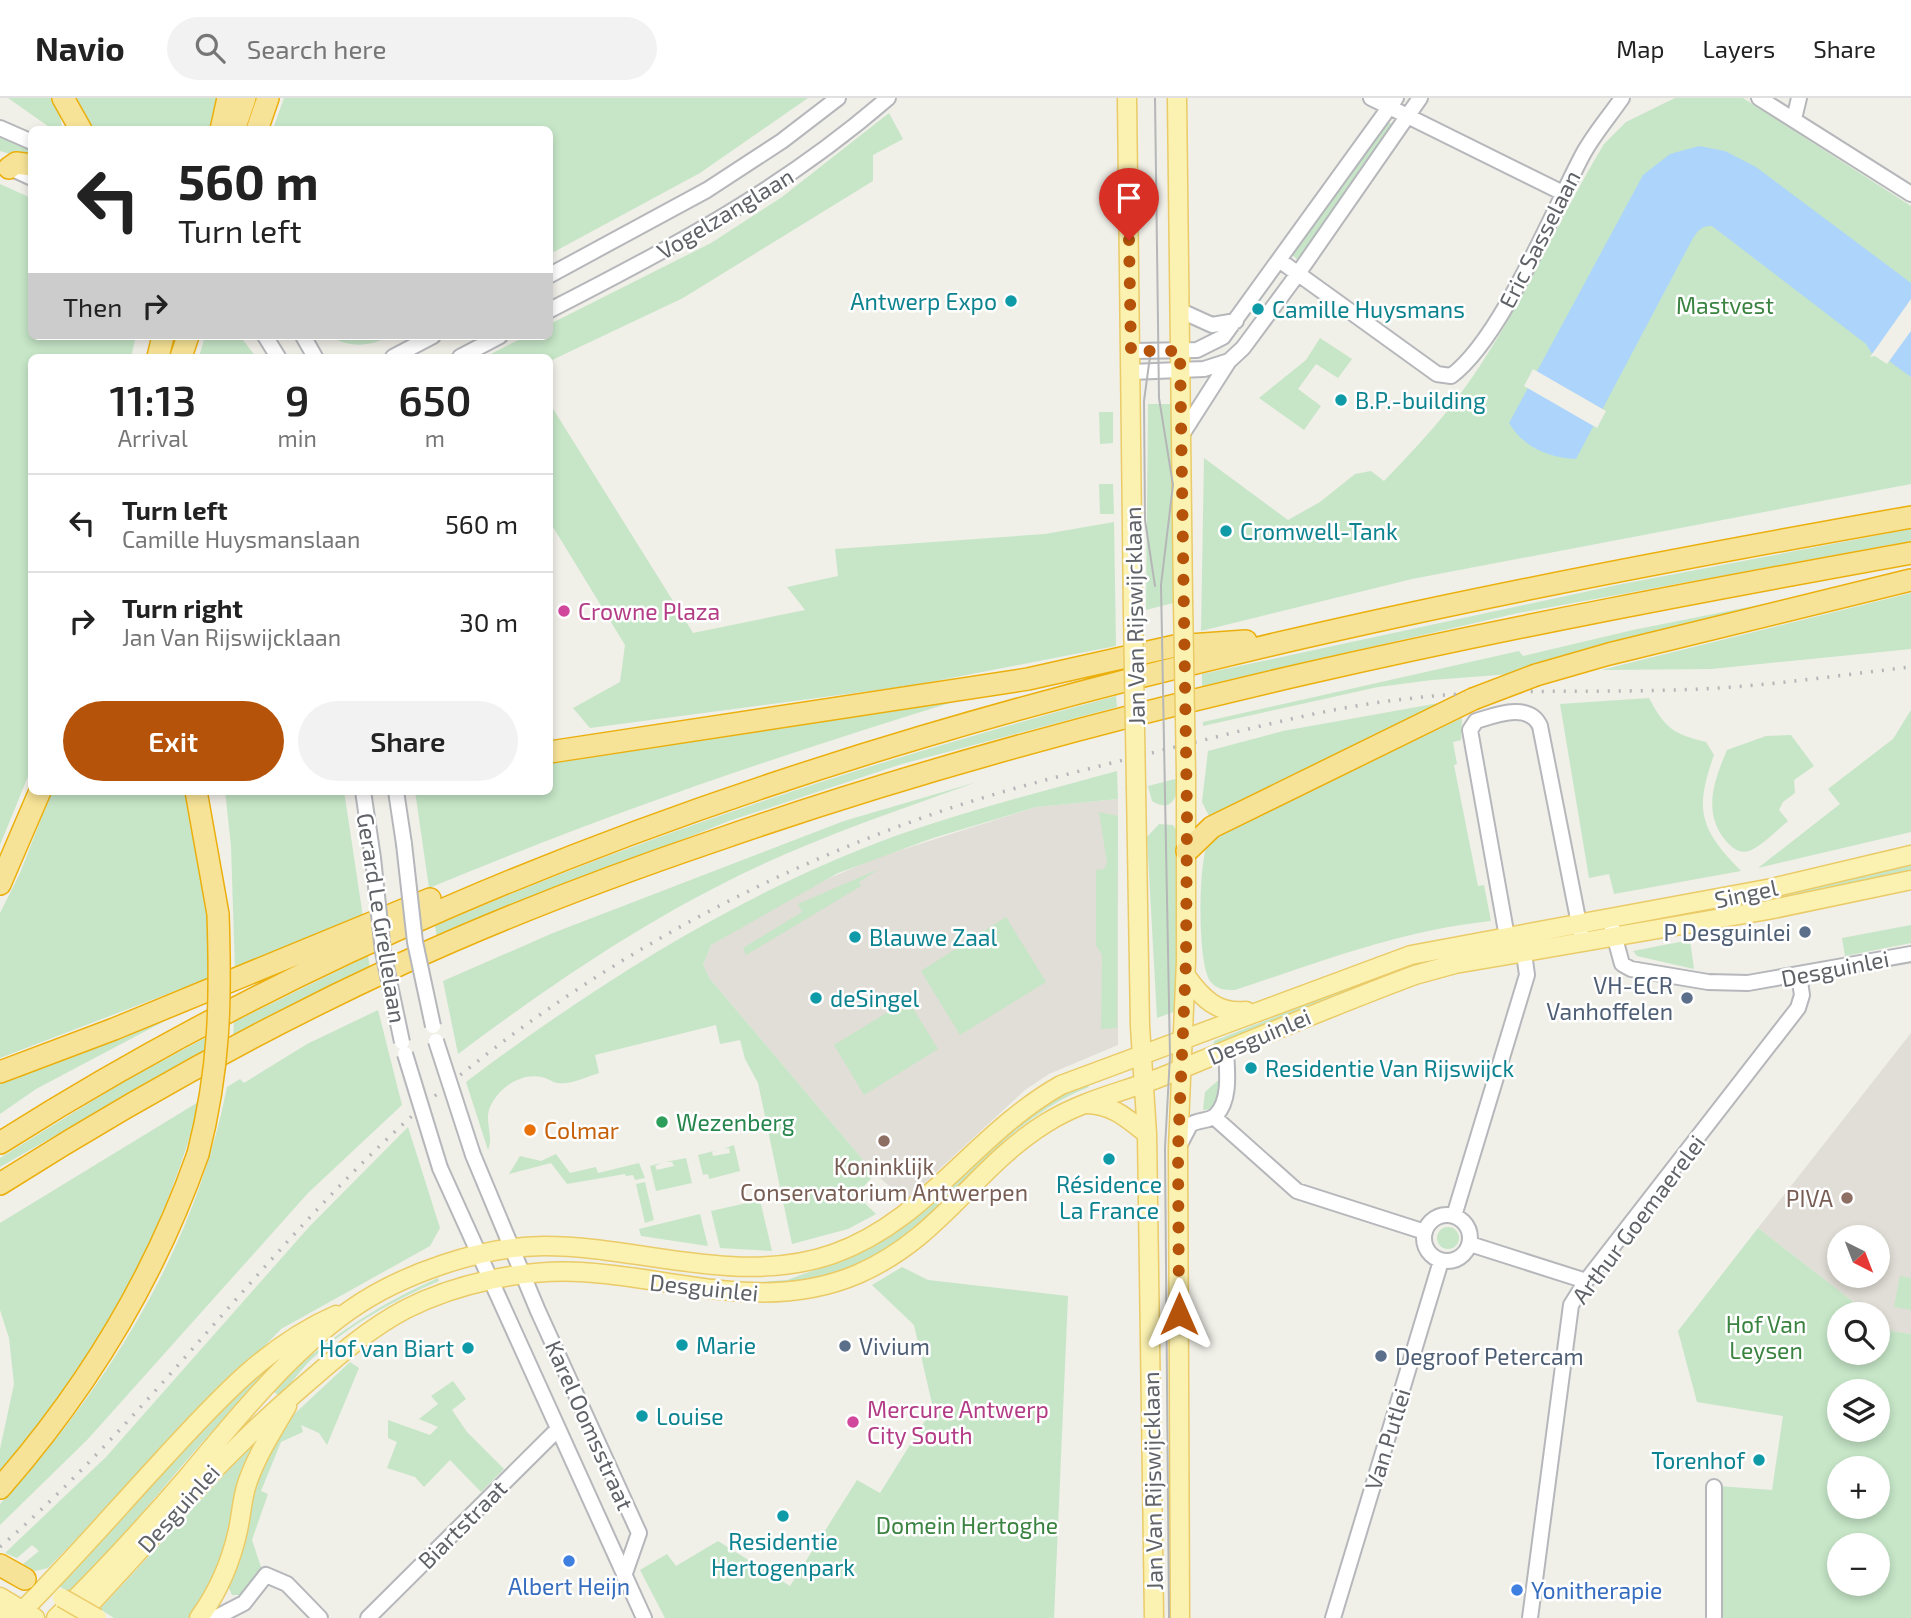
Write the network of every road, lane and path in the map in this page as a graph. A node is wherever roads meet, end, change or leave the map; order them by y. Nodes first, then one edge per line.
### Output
1 (63, 98) edge
2 (228, 98) edge
3 (245, 98) edge
4 (268, 98) edge
5 (838, 98) edge
6 (888, 98) edge
7 (1127, 98) edge
8 (1177, 98) edge
9 (1371, 98) edge
10 (1420, 98) edge
11 (1622, 98) edge
12 (1759, 98) edge
13 (1799, 98) edge
14 (1392, 102) edge
15 (1407, 116) junction
16 (1794, 119) junction
17 (68, 126) edge
18 (79, 126) edge
19 (222, 126) edge
20 (235, 126) edge
21 (258, 126) edge
22 (0, 128) edge
23 (28, 140) edge
24 (28, 164) edge
25 (4, 166) edge
26 (28, 176) edge
27 (1563, 193) junction
28 (1911, 194) edge
29 (1279, 260) junction
30 (553, 273) edge
31 (1297, 275) junction
32 (553, 308) edge
33 (1179, 310) junction
34 (1236, 321) junction
35 (425, 340) edge
36 (492, 340) edge
37 (1131, 351) junction
38 (1180, 351) junction
39 (399, 354) edge
40 (466, 354) edge
41 (1229, 361) junction
42 (1180, 370) junction
43 (1131, 372) junction
44 (1181, 436) junction
45 (1911, 517) edge
46 (1911, 553) edge
47 (1911, 580) edge
48 (1308, 636) junction
49 (553, 752) edge
50 (805, 771) junction
51 (38, 795) edge
52 (197, 795) edge
53 (210, 795) edge
54 (364, 795) edge
55 (397, 795) edge
56 (205, 833) junction
57 (1187, 851) junction
58 (1911, 855) edge
59 (1911, 880) edge
60 (0, 884) edge
61 (1612, 929) junction
62 (1581, 934) junction
63 (1507, 937) junction
64 (1524, 953) junction
65 (1911, 954) edge
66 (1799, 975) junction
67 (1185, 976) junction
68 (1256, 1010) junction
69 (1183, 1038) junction
70 (1226, 1051) junction
71 (1142, 1054) junction
72 (1182, 1068) junction
73 (0, 1072) edge
74 (1144, 1083) junction
75 (1083, 1104) junction
76 (1214, 1117) junction
77 (1147, 1135) junction
78 (0, 1143) edge
79 (1178, 1149) junction
80 (26, 1168) junction
81 (0, 1184) edge
82 (0, 1199) edge
83 (1454, 1216) junction
84 (1425, 1232) junction
85 (1469, 1244) junction
86 (511, 1248) junction
87 (476, 1253) junction
88 (1441, 1261) junction
89 (523, 1275) junction
90 (1586, 1281) junction
91 (489, 1282) junction
92 (350, 1310) junction
93 (294, 1394) junction
94 (557, 1430) junction
95 (1714, 1487) dead end
96 (0, 1488) edge
97 (13, 1572) edge
98 (624, 1576) junction
99 (220, 1584) junction
100 (44, 1588) junction
101 (257, 1590) junction
102 (0, 1597) edge
103 (24, 1616) edge
104 (57, 1618) edge
105 (77, 1618) edge
106 (97, 1618) edge
107 (199, 1618) edge
108 (215, 1618) edge
109 (320, 1618) edge
110 (368, 1618) edge
111 (644, 1618) edge
112 (1154, 1618) edge
113 (1180, 1618) edge
114 (1333, 1618) edge
115 (1531, 1618) edge
116 (1714, 1618) edge

1 - 17 highway
1 - 18 highway
2 - 19 highway
3 - 20 highway
4 - 21 highway
5 - 30 street, Vogelzanglaan
6 - 32 street, Vogelzanglaan
7 - 37 main road, Jan Van Rijswijcklaan
8 - 33 main road, Jan Van Rijswijcklaan
9 - 14 street
10 - 15 street
11 - 27 street, Eric Sasselaan
12 - 16 street
13 - 16 street
14 - 15 street
14 - 29 street
15 - 27 street
15 - 31 street
16 - 28 street
22 - 23 street
24 - 25 highway
25 - 26 street
27 - 31 street, Eric Sasselaan
29 - 31 street
29 - 34 street
31 - 41 street
33 - 34 street
33 - 38 main road, Jan Van Rijswijcklaan
34 - 38 street
35 - 39 street
36 - 40 street
37 - 38 street
37 - 43 main road, Jan Van Rijswijcklaan
38 - 42 main road, Jan Van Rijswijcklaan
41 - 42 street
41 - 44 street
42 - 43 street
42 - 44 main road, Jan Van Rijswijcklaan
43 - 71 main road, Jan Van Rijswijcklaan, bridge
44 - 57 main road, Jan Van Rijswijcklaan, bridge
45 - 48 highway
46 - 80 highway
47 - 57 highway, bridge
48 - 49 highway
48 - 50 highway
50 - 73 highway
50 - 78 highway
51 - 60 highway
52 - 56 highway
53 - 56 highway
54 - 87 street, Gerard Le Grellelaan, bridge
55 - 86 street, Gerard Le Grellelaan, bridge
56 - 96 highway, bridge
57 - 67 main road, Jan Van Rijswijcklaan
58 - 61 main road, Singel
59 - 61 main road, Singel
61 - 62 main road, Desguinlei
61 - 66 street, Desguinlei
62 - 63 main road, Desguinlei
62 - 63 street
62 - 64 main road, Desguinlei
63 - 68 main road, Desguinlei
64 - 70 main road, Desguinlei
64 - 83 street
65 - 66 street, Desguinlei
66 - 90 street, Arthur Goemaerelei
67 - 68 main road, Desguinlei
67 - 69 main road, Jan Van Rijswijcklaan
68 - 69 main road, Desguinlei
69 - 71 main road, Desguinlei
69 - 72 main road, Jan Van Rijswijcklaan
70 - 72 main road, Desguinlei
70 - 76 street
71 - 74 main road, Jan Van Rijswijcklaan
71 - 86 main road, Desguinlei
72 - 74 main road, Desguinlei
72 - 79 main road, Jan Van Rijswijcklaan
74 - 75 main road, Desguinlei
74 - 77 main road, Jan Van Rijswijcklaan
75 - 77 main road
75 - 89 main road, Desguinlei
76 - 79 street
76 - 84 street
77 - 112 main road, Jan Van Rijswijcklaan
79 - 113 main road, Jan Van Rijswijcklaan
80 - 81 highway
80 - 82 highway
83 - 84 street
83 - 85 street
84 - 88 street
85 - 88 street
85 - 90 street
86 - 87 main road, Desguinlei
86 - 89 street, Gerard Le Grellelaan
87 - 91 street, Gerard Le Grellelaan
87 - 92 main road, Desguinlei
88 - 114 street, Van Putlei
89 - 91 main road, Desguinlei
89 - 98 street, Karel Oomsstraat
90 - 115 street, Arthur Goemaerelei
91 - 93 main road, Desguinlei
91 - 94 street, Karel Oomsstraat
92 - 100 main road
92 - 104 main road, Desguinlei
93 - 99 main road
93 - 105 main road, Desguinlei
94 - 98 street, Karel Oomsstraat
94 - 110 street, Biartstraat
95 - 116 street
97 - 100 main road
98 - 111 street, Karel Oomsstraat
99 - 101 street
99 - 107 main road
100 - 103 main road
100 - 106 main road, bridge
101 - 108 street
101 - 109 street
102 - 103 main road

